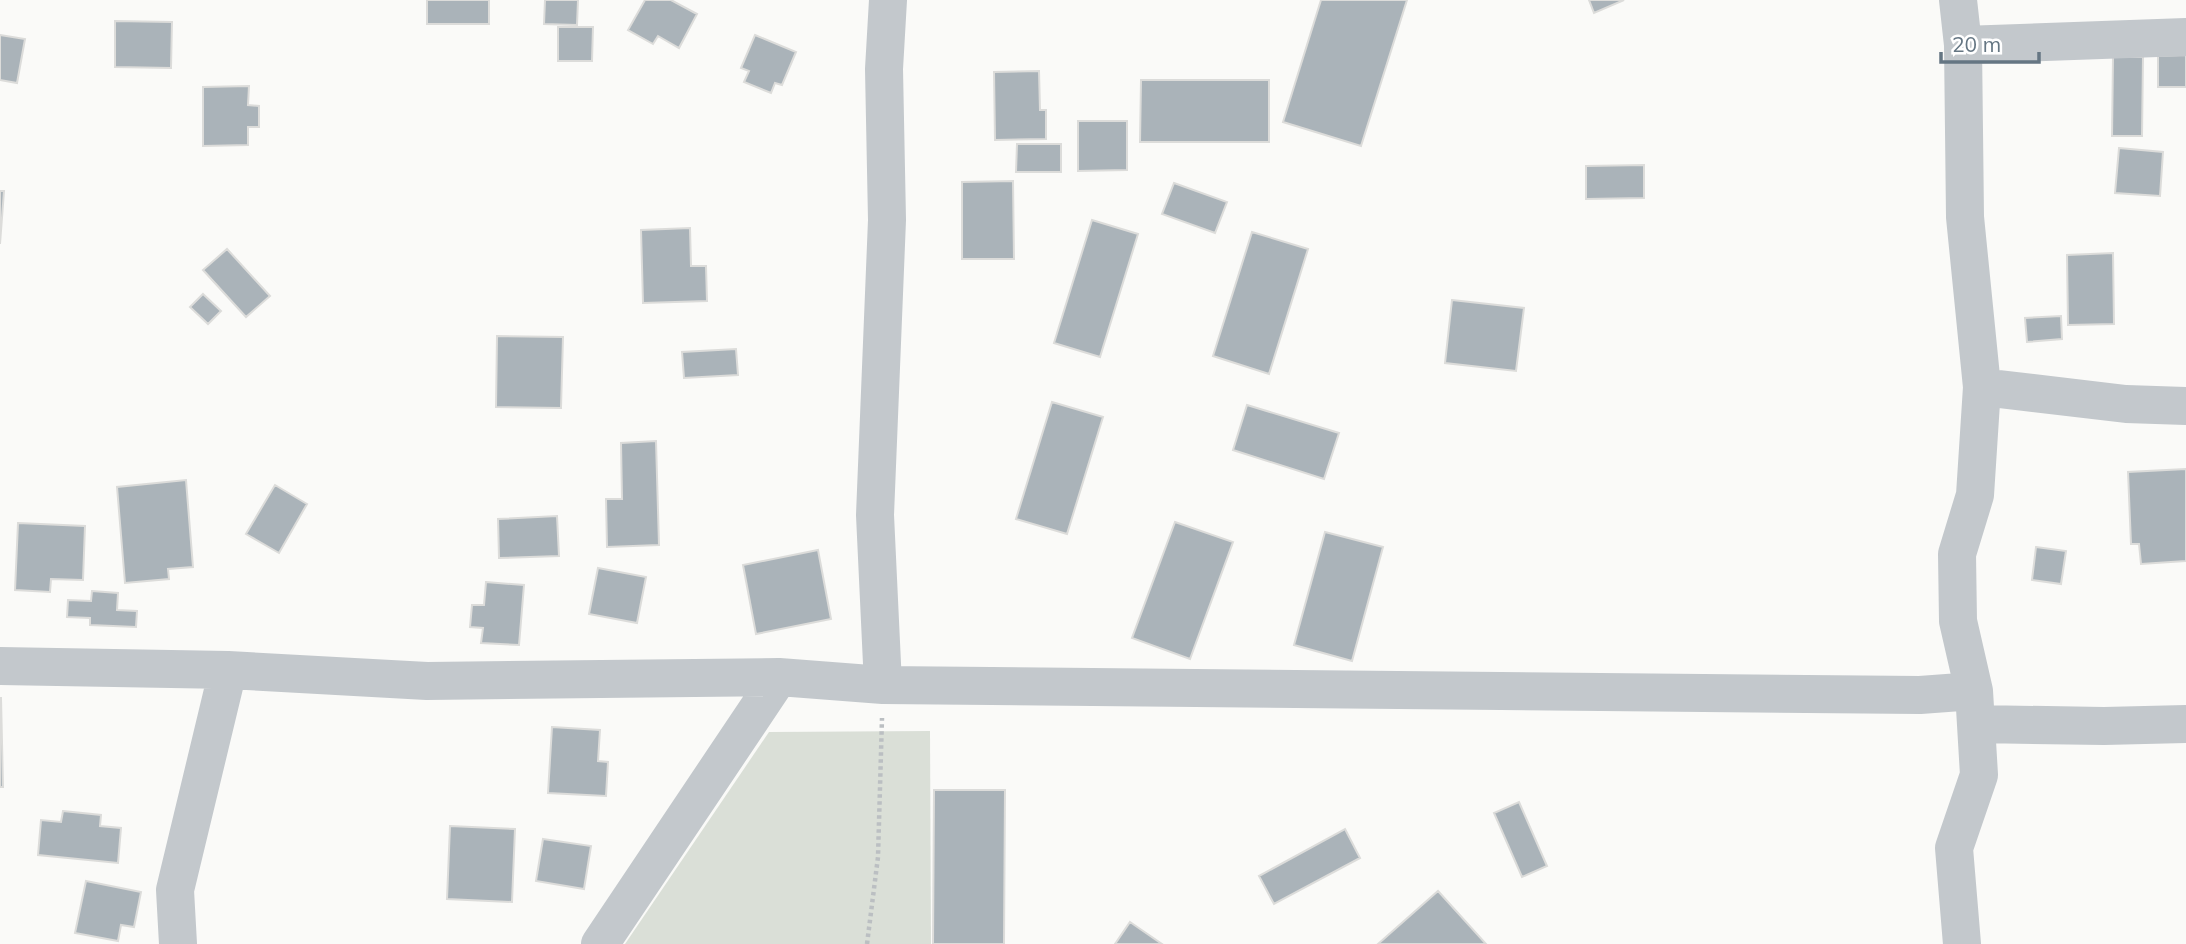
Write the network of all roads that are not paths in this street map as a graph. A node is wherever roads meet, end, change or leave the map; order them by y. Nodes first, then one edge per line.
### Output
1 (888, 0) edge
2 (1958, 0) edge
3 (2186, 37) edge
4 (1963, 45) junction
5 (1982, 387) junction
6 (2186, 406) edge
7 (0, 666) edge
8 (228, 670) junction
9 (779, 677) junction
10 (883, 685) junction
11 (1975, 708) junction
12 (2186, 724) edge
13 (178, 944) edge
14 (600, 944) edge
15 (1962, 944) edge

1 - 10 street
2 - 4 street
3 - 4 street
4 - 5 street
5 - 6 street
5 - 11 street
7 - 8 street
8 - 9 street
8 - 13 street
9 - 10 street
9 - 14 street
10 - 11 street
11 - 12 street
11 - 15 street

